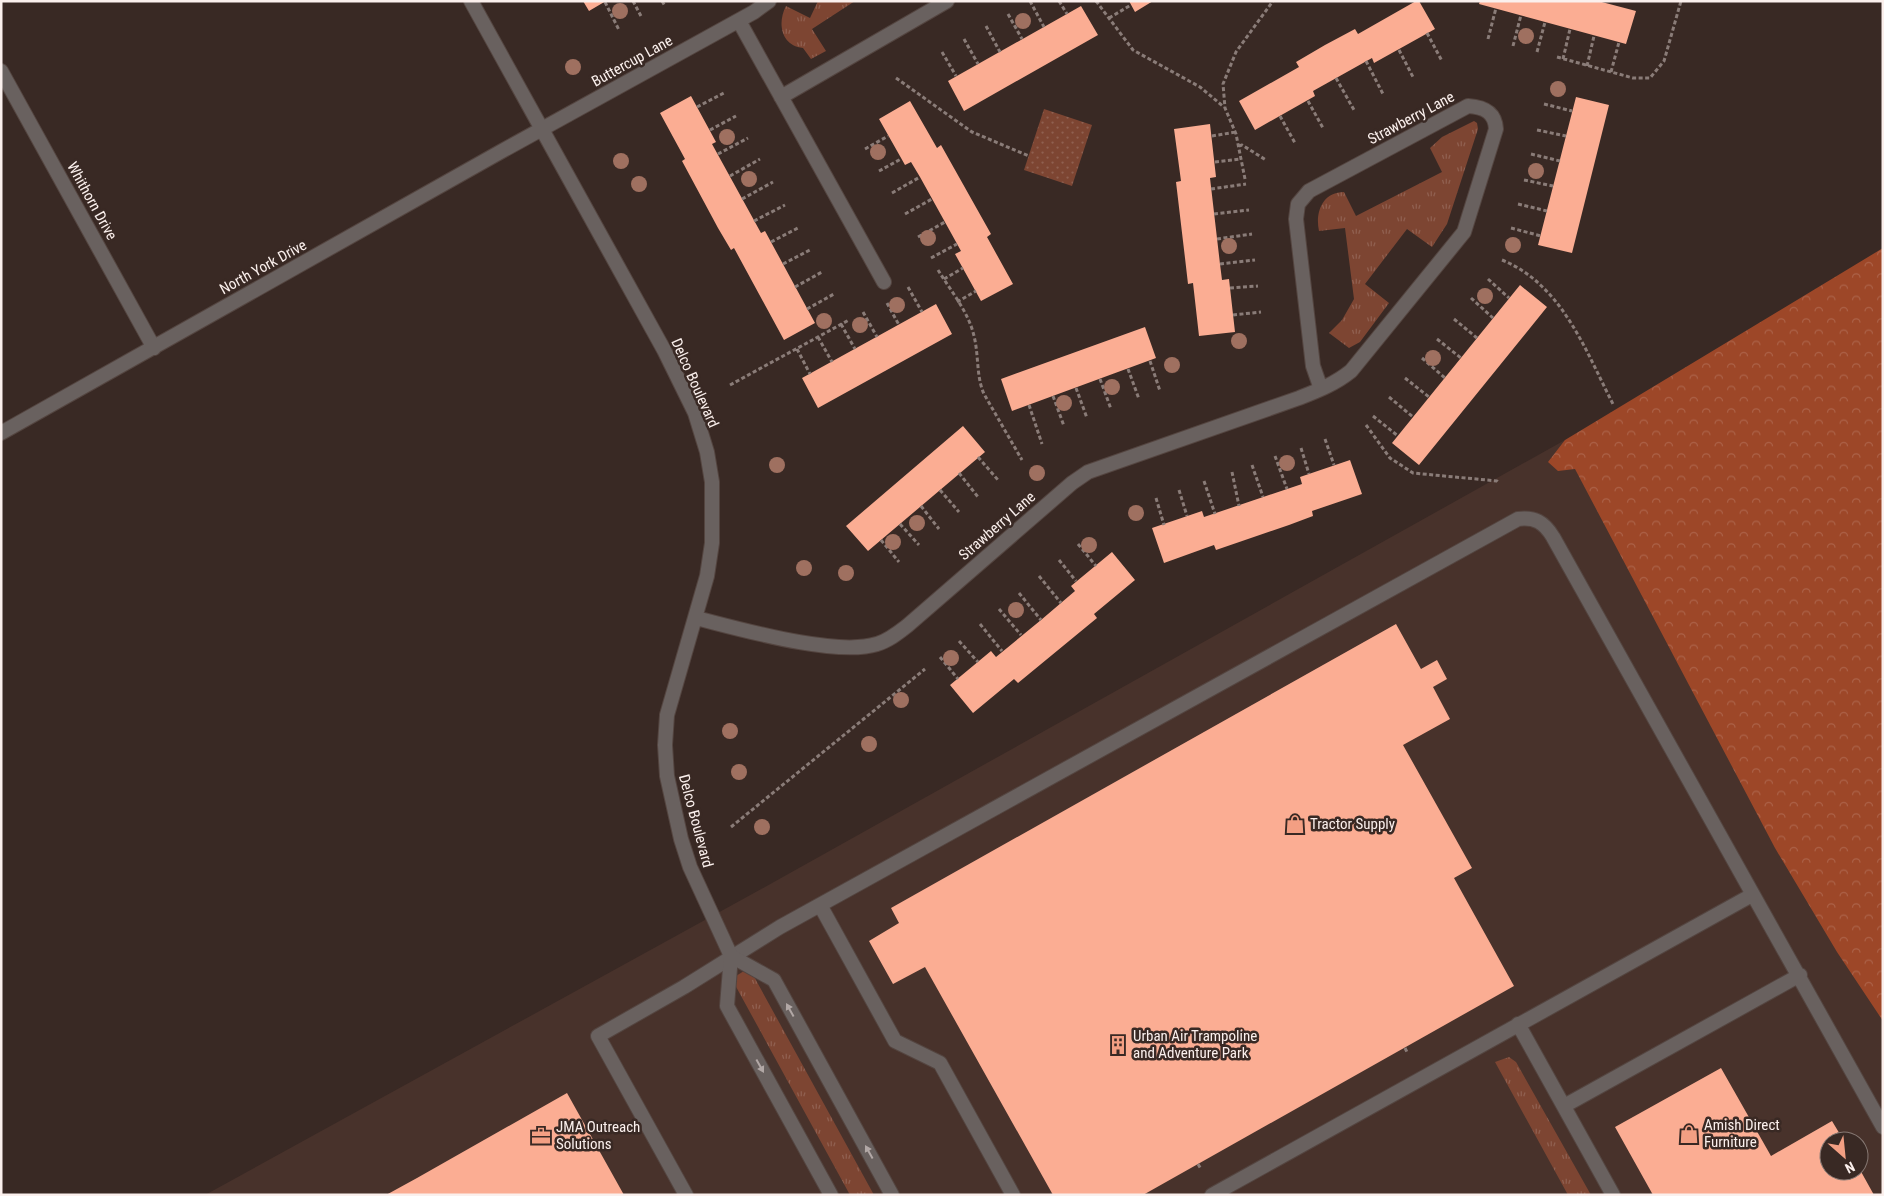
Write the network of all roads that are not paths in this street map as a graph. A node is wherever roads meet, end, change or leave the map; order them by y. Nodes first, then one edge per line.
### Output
1 (471, 1) edge
2 (769, 1) edge
3 (947, 1) edge
4 (739, 21) junction
5 (1, 72) edge
6 (781, 97) junction
7 (541, 129) junction
8 (884, 282) dead end
9 (154, 348) junction
10 (1321, 389) junction
11 (1, 433) edge
12 (696, 618) junction
13 (1752, 894) junction
14 (820, 905) junction
15 (731, 956) junction
16 (1800, 975) junction
17 (1518, 1024) junction
18 (1564, 1106) junction
19 (1883, 1127) edge
20 (686, 1195) edge
21 (831, 1195) edge
22 (892, 1195) edge
23 (1013, 1195) edge
24 (1212, 1195) edge
25 (1613, 1195) edge

1 - 7 street, Delco Boulevard
2 - 4 street, Buttercup Lane
3 - 6 street
4 - 6 street
4 - 7 street, Buttercup Lane
5 - 9 street, Whithorn Drive
6 - 8 street
7 - 9 street, North York Drive
7 - 12 street, Delco Boulevard
9 - 11 street, North York Drive
10 - 10 street, Strawberry Lane
10 - 12 street, Strawberry Lane
12 - 15 street, Delco Boulevard
13 - 14 street
13 - 16 street
13 - 17 street
14 - 15 street
14 - 23 street
15 - 20 street
15 -> 21 street, Delco Boulevard
22 -> 15 street
16 - 18 street
16 - 19 street
17 - 18 street
17 - 24 street
18 - 25 street

